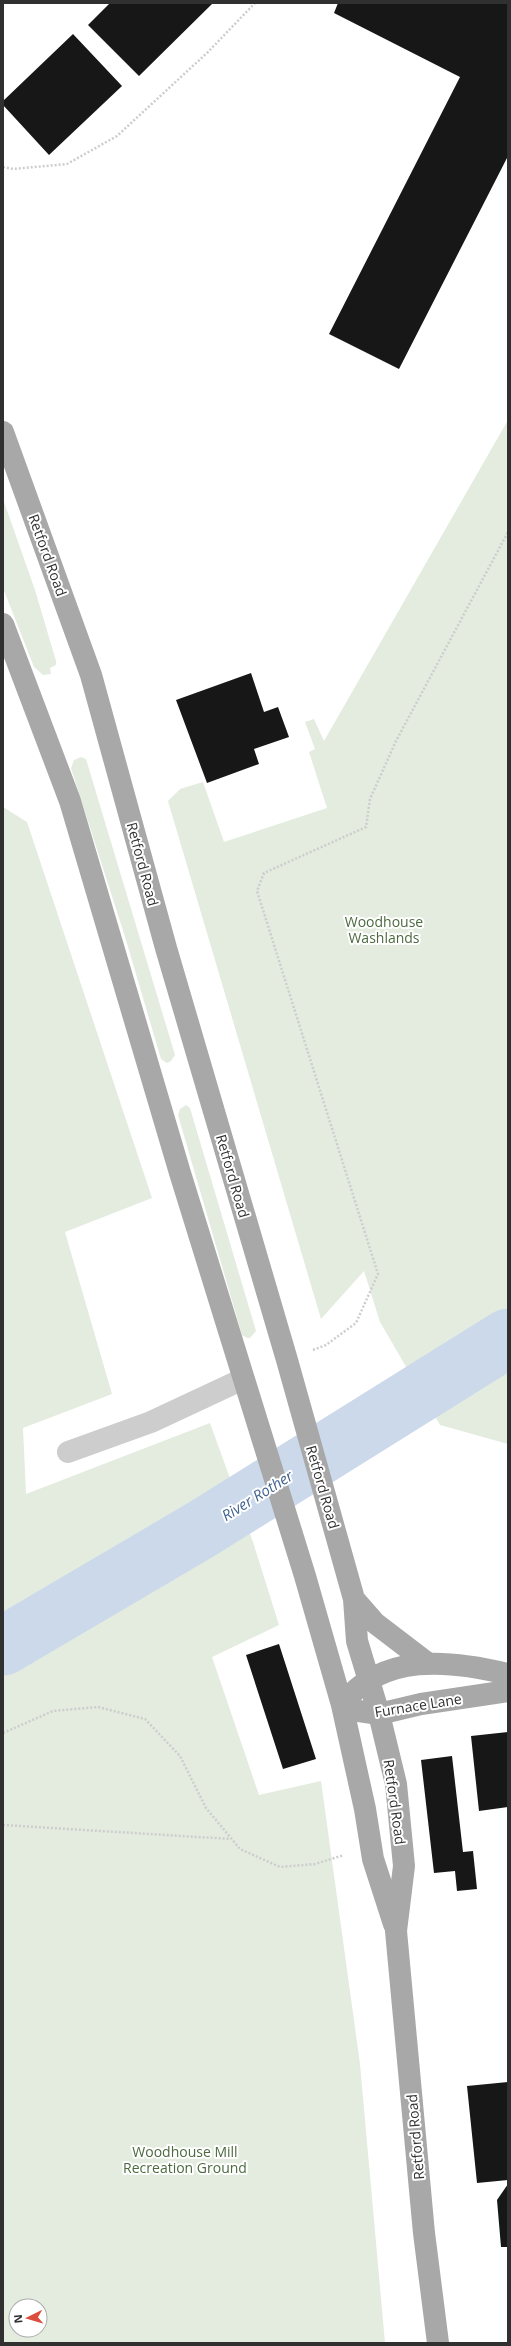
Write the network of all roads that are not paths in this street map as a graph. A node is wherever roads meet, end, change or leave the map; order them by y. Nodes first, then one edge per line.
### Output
1 (3, 432) edge
2 (3, 624) edge
3 (243, 1379) junction
4 (68, 1452) dead end
5 (354, 1599) junction
6 (426, 1662) junction
7 (508, 1674) edge
8 (368, 1679) junction
9 (508, 1691) edge
10 (342, 1705) junction
11 (379, 1714) junction
12 (396, 1931) junction
13 (438, 2343) edge

1 - 5 main road, Retford Road
2 - 3 main road, Retford Road
3 - 4 lane
3 - 10 main road, Retford Road
5 - 6 main road
5 - 8 main road, Retford Road
6 - 7 main road
6 - 8 main road
8 - 10 main road
8 - 11 main road, Retford Road
9 - 11 main road, Furnace Lane
10 - 11 main road, Furnace Lane
10 - 12 main road, Retford Road
11 - 12 main road, Retford Road
12 - 13 main road, Retford Road

